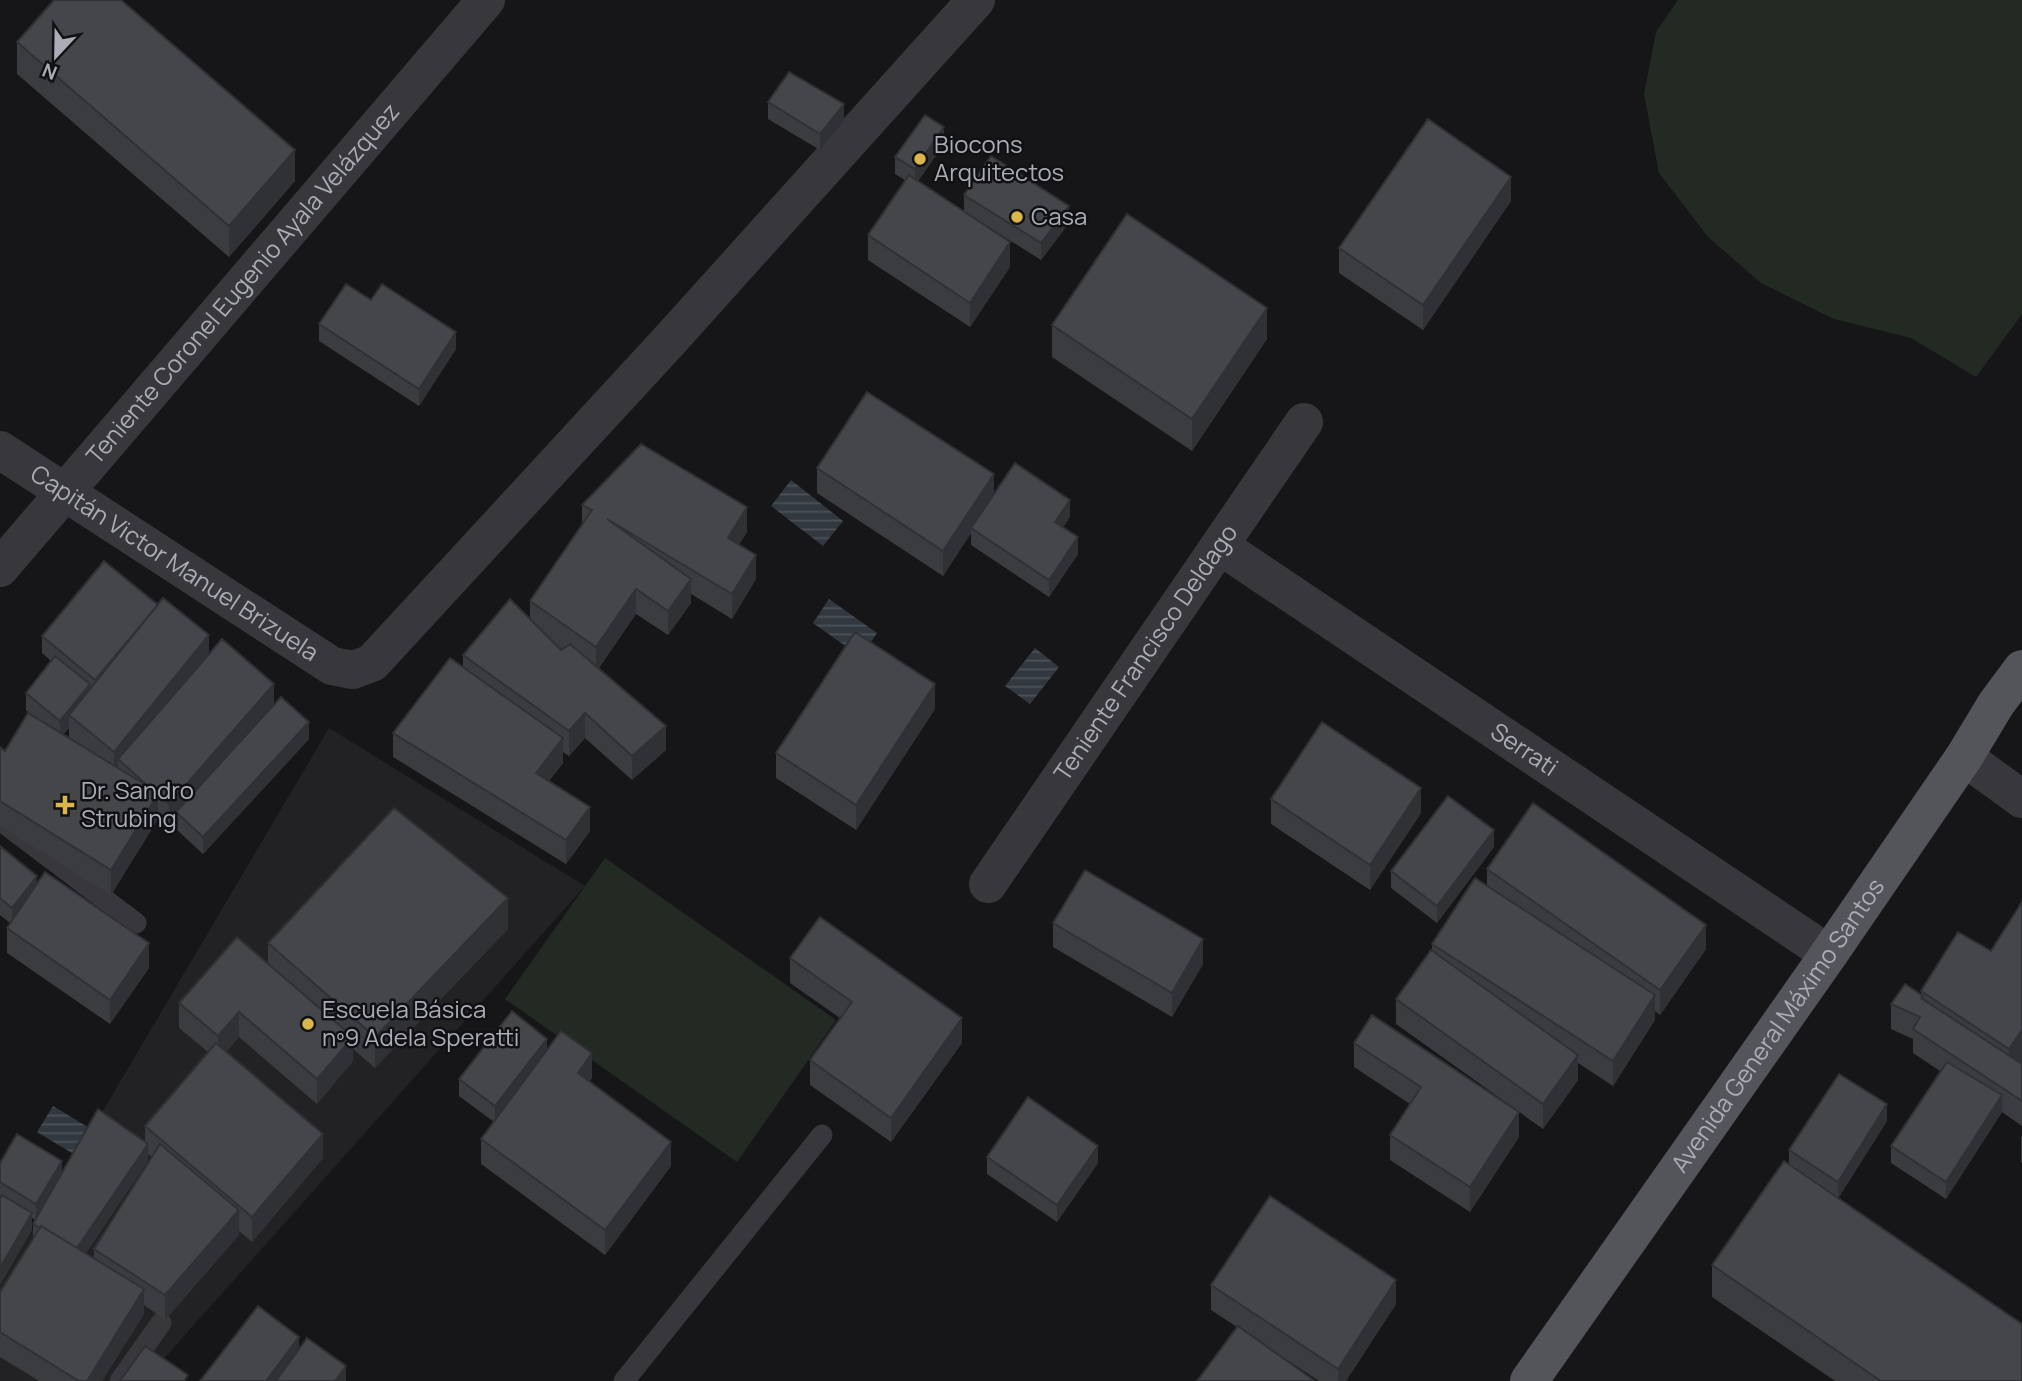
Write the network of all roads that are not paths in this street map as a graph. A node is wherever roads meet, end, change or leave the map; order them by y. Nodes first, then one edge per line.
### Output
1 (486, 0) edge
2 (976, 0) edge
3 (1304, 422) dead end
4 (0, 450) edge
5 (65, 492) junction
6 (1220, 546) junction
7 (0, 568) edge
8 (2022, 668) edge
9 (2009, 705) edge
10 (1964, 757) junction
11 (2022, 799) edge
12 (0, 820) edge
13 (988, 884) dead end
14 (136, 923) dead end
15 (1829, 954) junction
16 (822, 1135) dead end
17 (161, 1323) edge
18 (120, 1381) edge
19 (624, 1381) edge
20 (1528, 1381) edge

1 - 5 street, Teniente Coronel Eugenio Ayala Velázquez
2 - 5 street, Capitán Victor Manuel Brizuela
3 - 6 street, Teniente Francisco Deldago
4 - 5 street, Capitán Victor Manuel Brizuela
5 - 7 street, Teniente Coronel Eugenio Ayala Velázquez
6 - 13 street, Teniente Francisco Deldago
6 - 15 street, Serrati
8 - 9 main road, Avenida General Máximo Santos
9 - 10 main road, Avenida General Máximo Santos
10 - 11 street
10 - 15 main road, Avenida General Máximo Santos
12 - 14 lane
15 - 20 main road, Avenida General Máximo Santos
16 - 19 lane
17 - 18 lane

